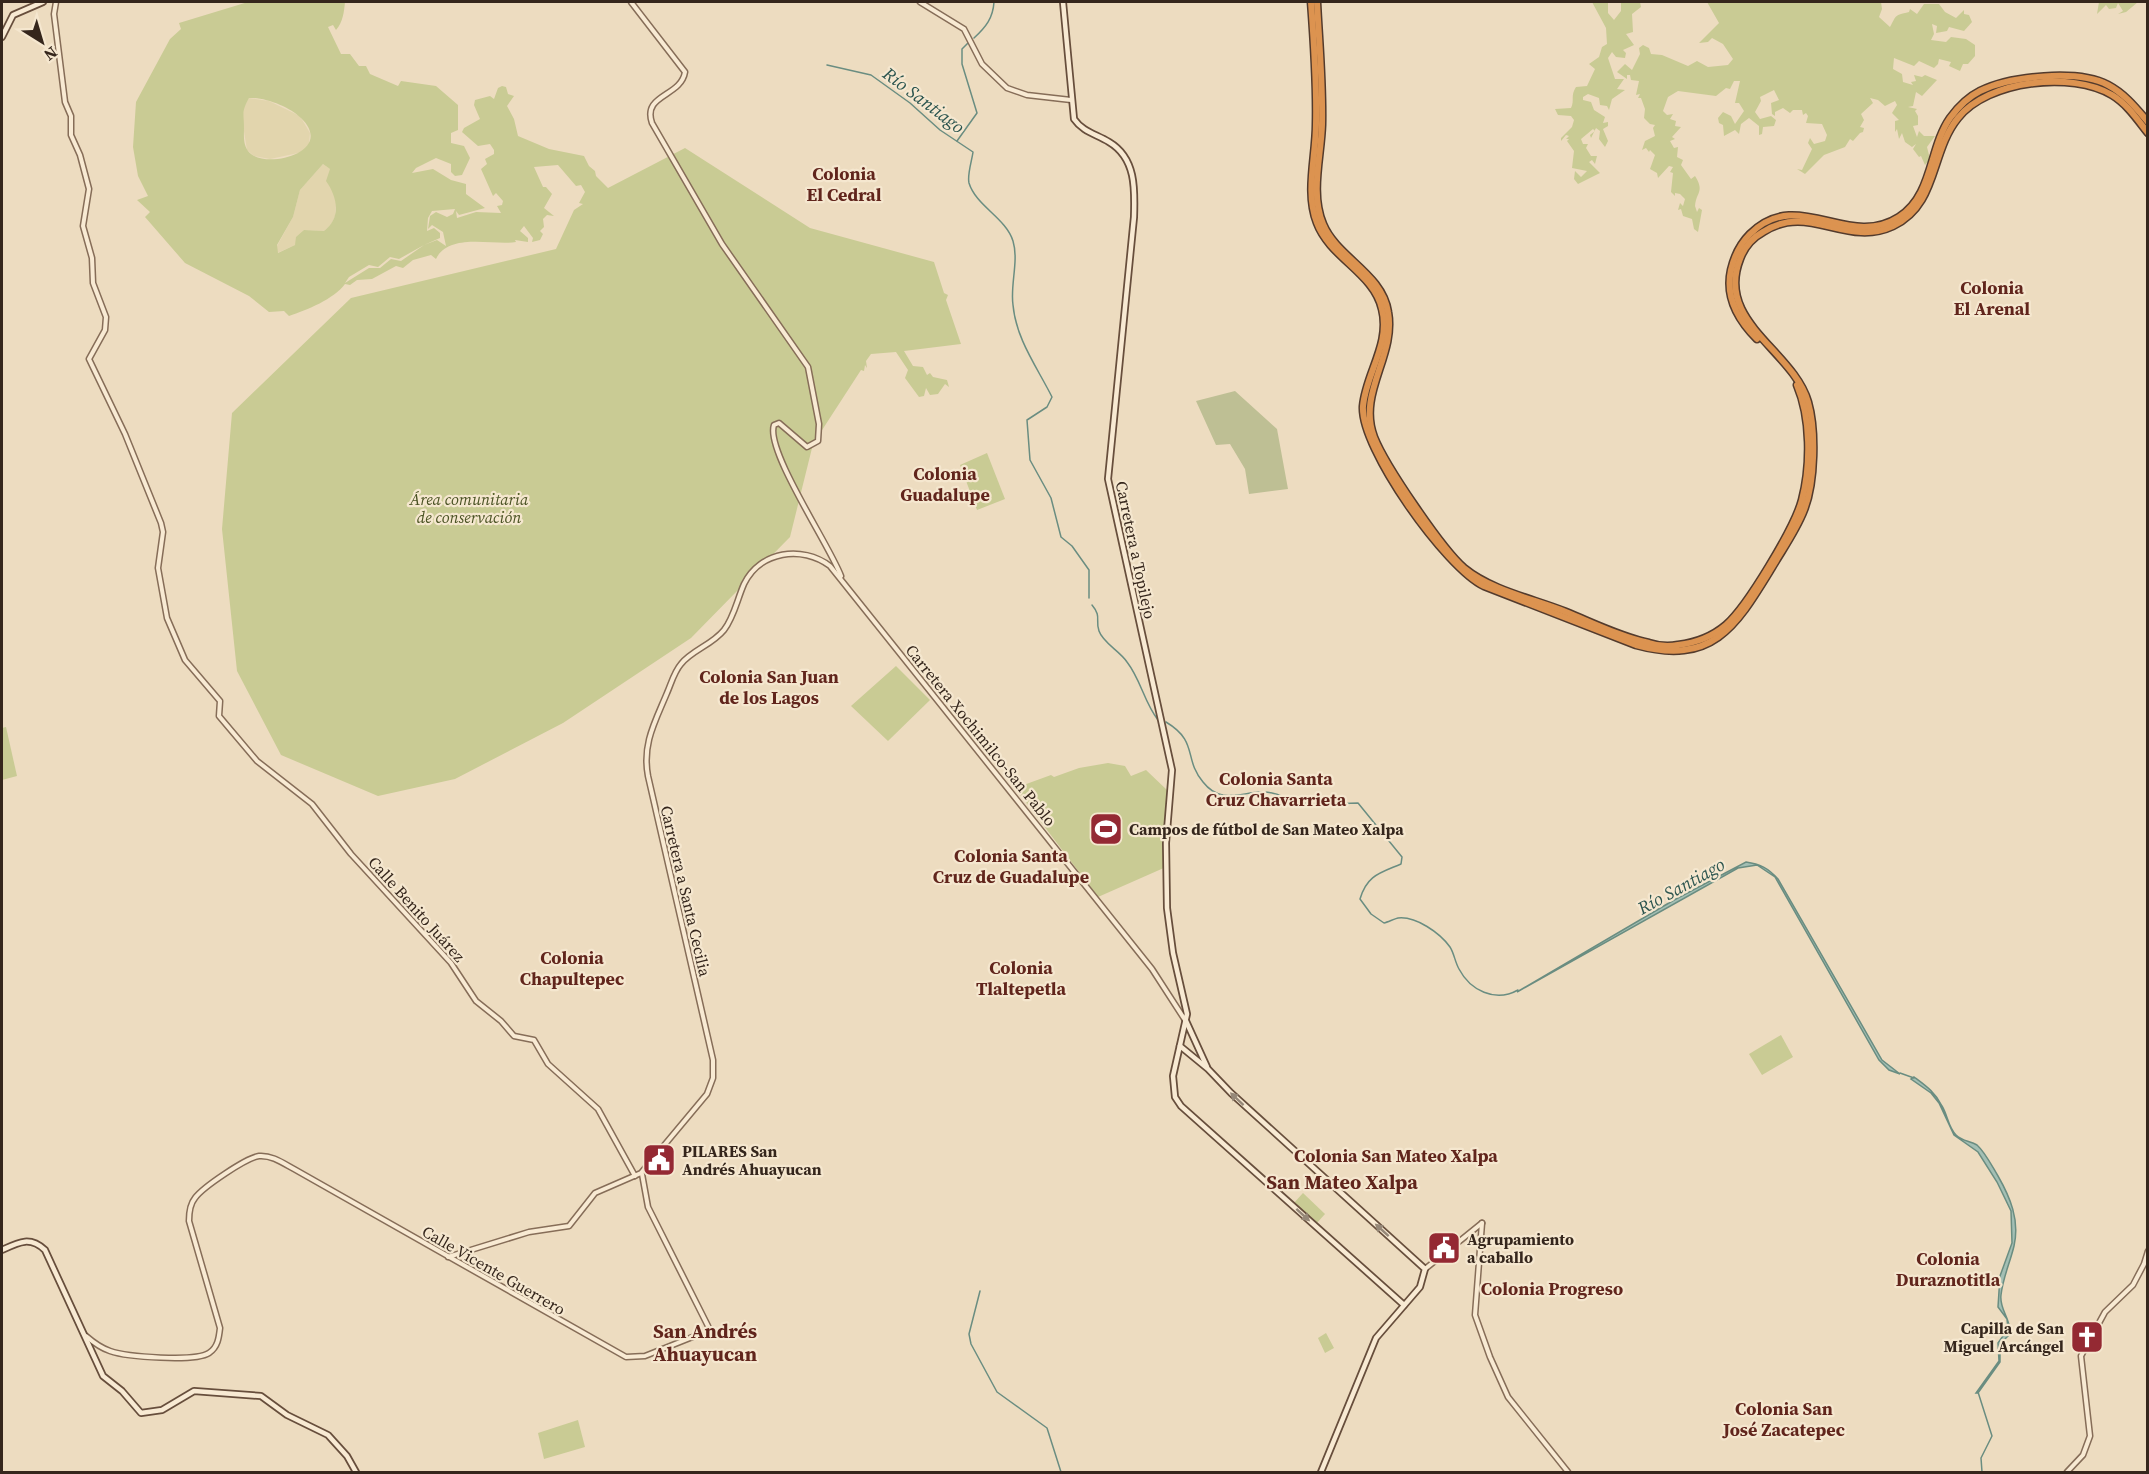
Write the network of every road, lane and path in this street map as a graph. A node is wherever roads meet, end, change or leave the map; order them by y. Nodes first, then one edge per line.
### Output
1 (43, 2) edge
2 (56, 2) edge
3 (631, 2) edge
4 (920, 2) edge
5 (1063, 2) edge
6 (1311, 2) edge
7 (1317, 2) edge
8 (2, 37) edge
9 (1071, 100) junction
10 (2148, 122) edge
11 (2148, 133) edge
12 (842, 580) junction
13 (1186, 1021) junction
14 (1180, 1046) junction
15 (1208, 1069) junction
16 (642, 1173) junction
17 (635, 1176) junction
18 (2, 1250) edge
19 (2148, 1251) edge
20 (448, 1257) junction
21 (1425, 1269) junction
22 (1404, 1305) junction
23 (86, 1336) junction
24 (356, 1473) edge
25 (1321, 1473) edge
26 (1568, 1473) edge
27 (2067, 1473) edge

1 - 8 main road
2 - 17 street, Calle Benito Juárez
3 - 12 street
4 - 9 street
5 - 9 main road, Carretera a Topilejo
6 - 11 highway
7 - 10 highway
9 - 13 main road, Carretera a Topilejo
12 - 13 street, Carretera Xochimilco-San Pablo
12 - 16 street, Carretera a Santa Cecilia
13 - 14 main road
13 - 15 main road
14 - 15 main road
14 -> 22 main road
21 -> 15 main road
16 - 17 street, Carretera a Santa Cecilia
16 - 20 street, Calle Vicente Guerrero
17 - 20 street, Carretera a Santa Cecilia
18 - 23 main road
19 - 27 street
20 - 23 street, Calle Vicente Guerrero
21 - 22 main road
21 - 26 street
22 - 25 main road
23 - 24 main road

